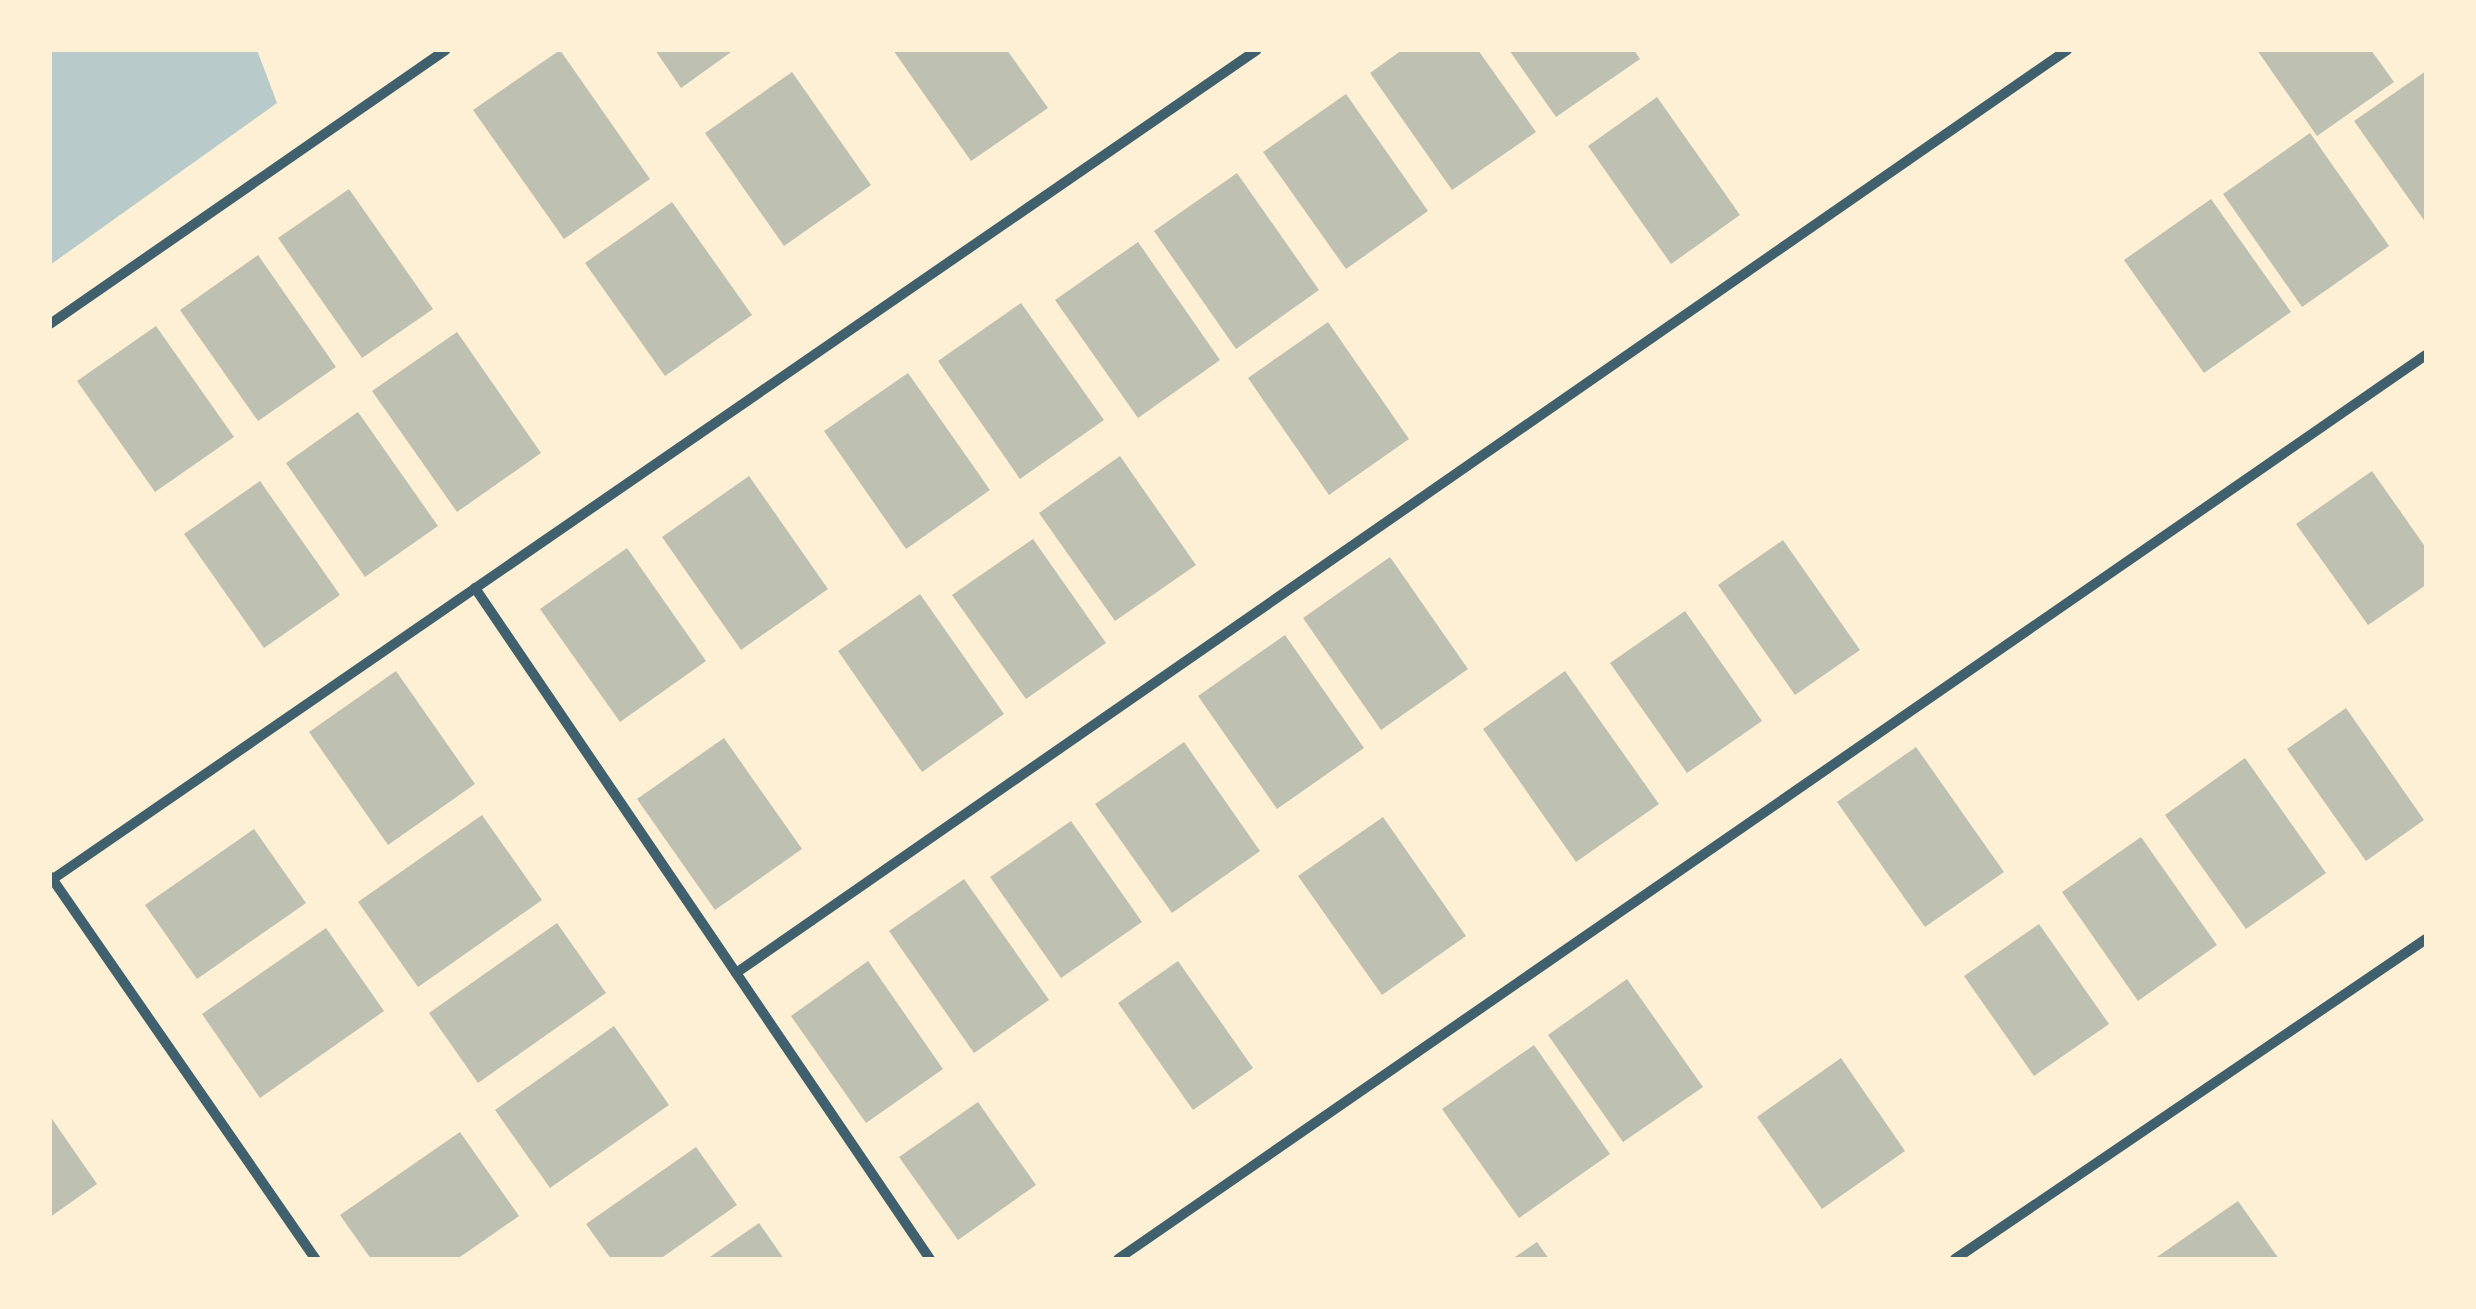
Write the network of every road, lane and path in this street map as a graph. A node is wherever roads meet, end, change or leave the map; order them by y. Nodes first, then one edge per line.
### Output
1 (445, 50) edge
2 (1257, 50) edge
3 (2067, 50) edge
4 (50, 324) edge
5 (2426, 355) edge
6 (476, 588) junction
7 (51, 879) edge
8 (2426, 940) edge
9 (736, 973) junction
10 (316, 1259) edge
11 (930, 1259) edge
12 (1118, 1259) edge
13 (1955, 1259) edge

1 - 4 street
2 - 6 street
3 - 9 street
5 - 12 street
6 - 7 street
6 - 9 street
7 - 10 street
8 - 13 street
9 - 11 street

